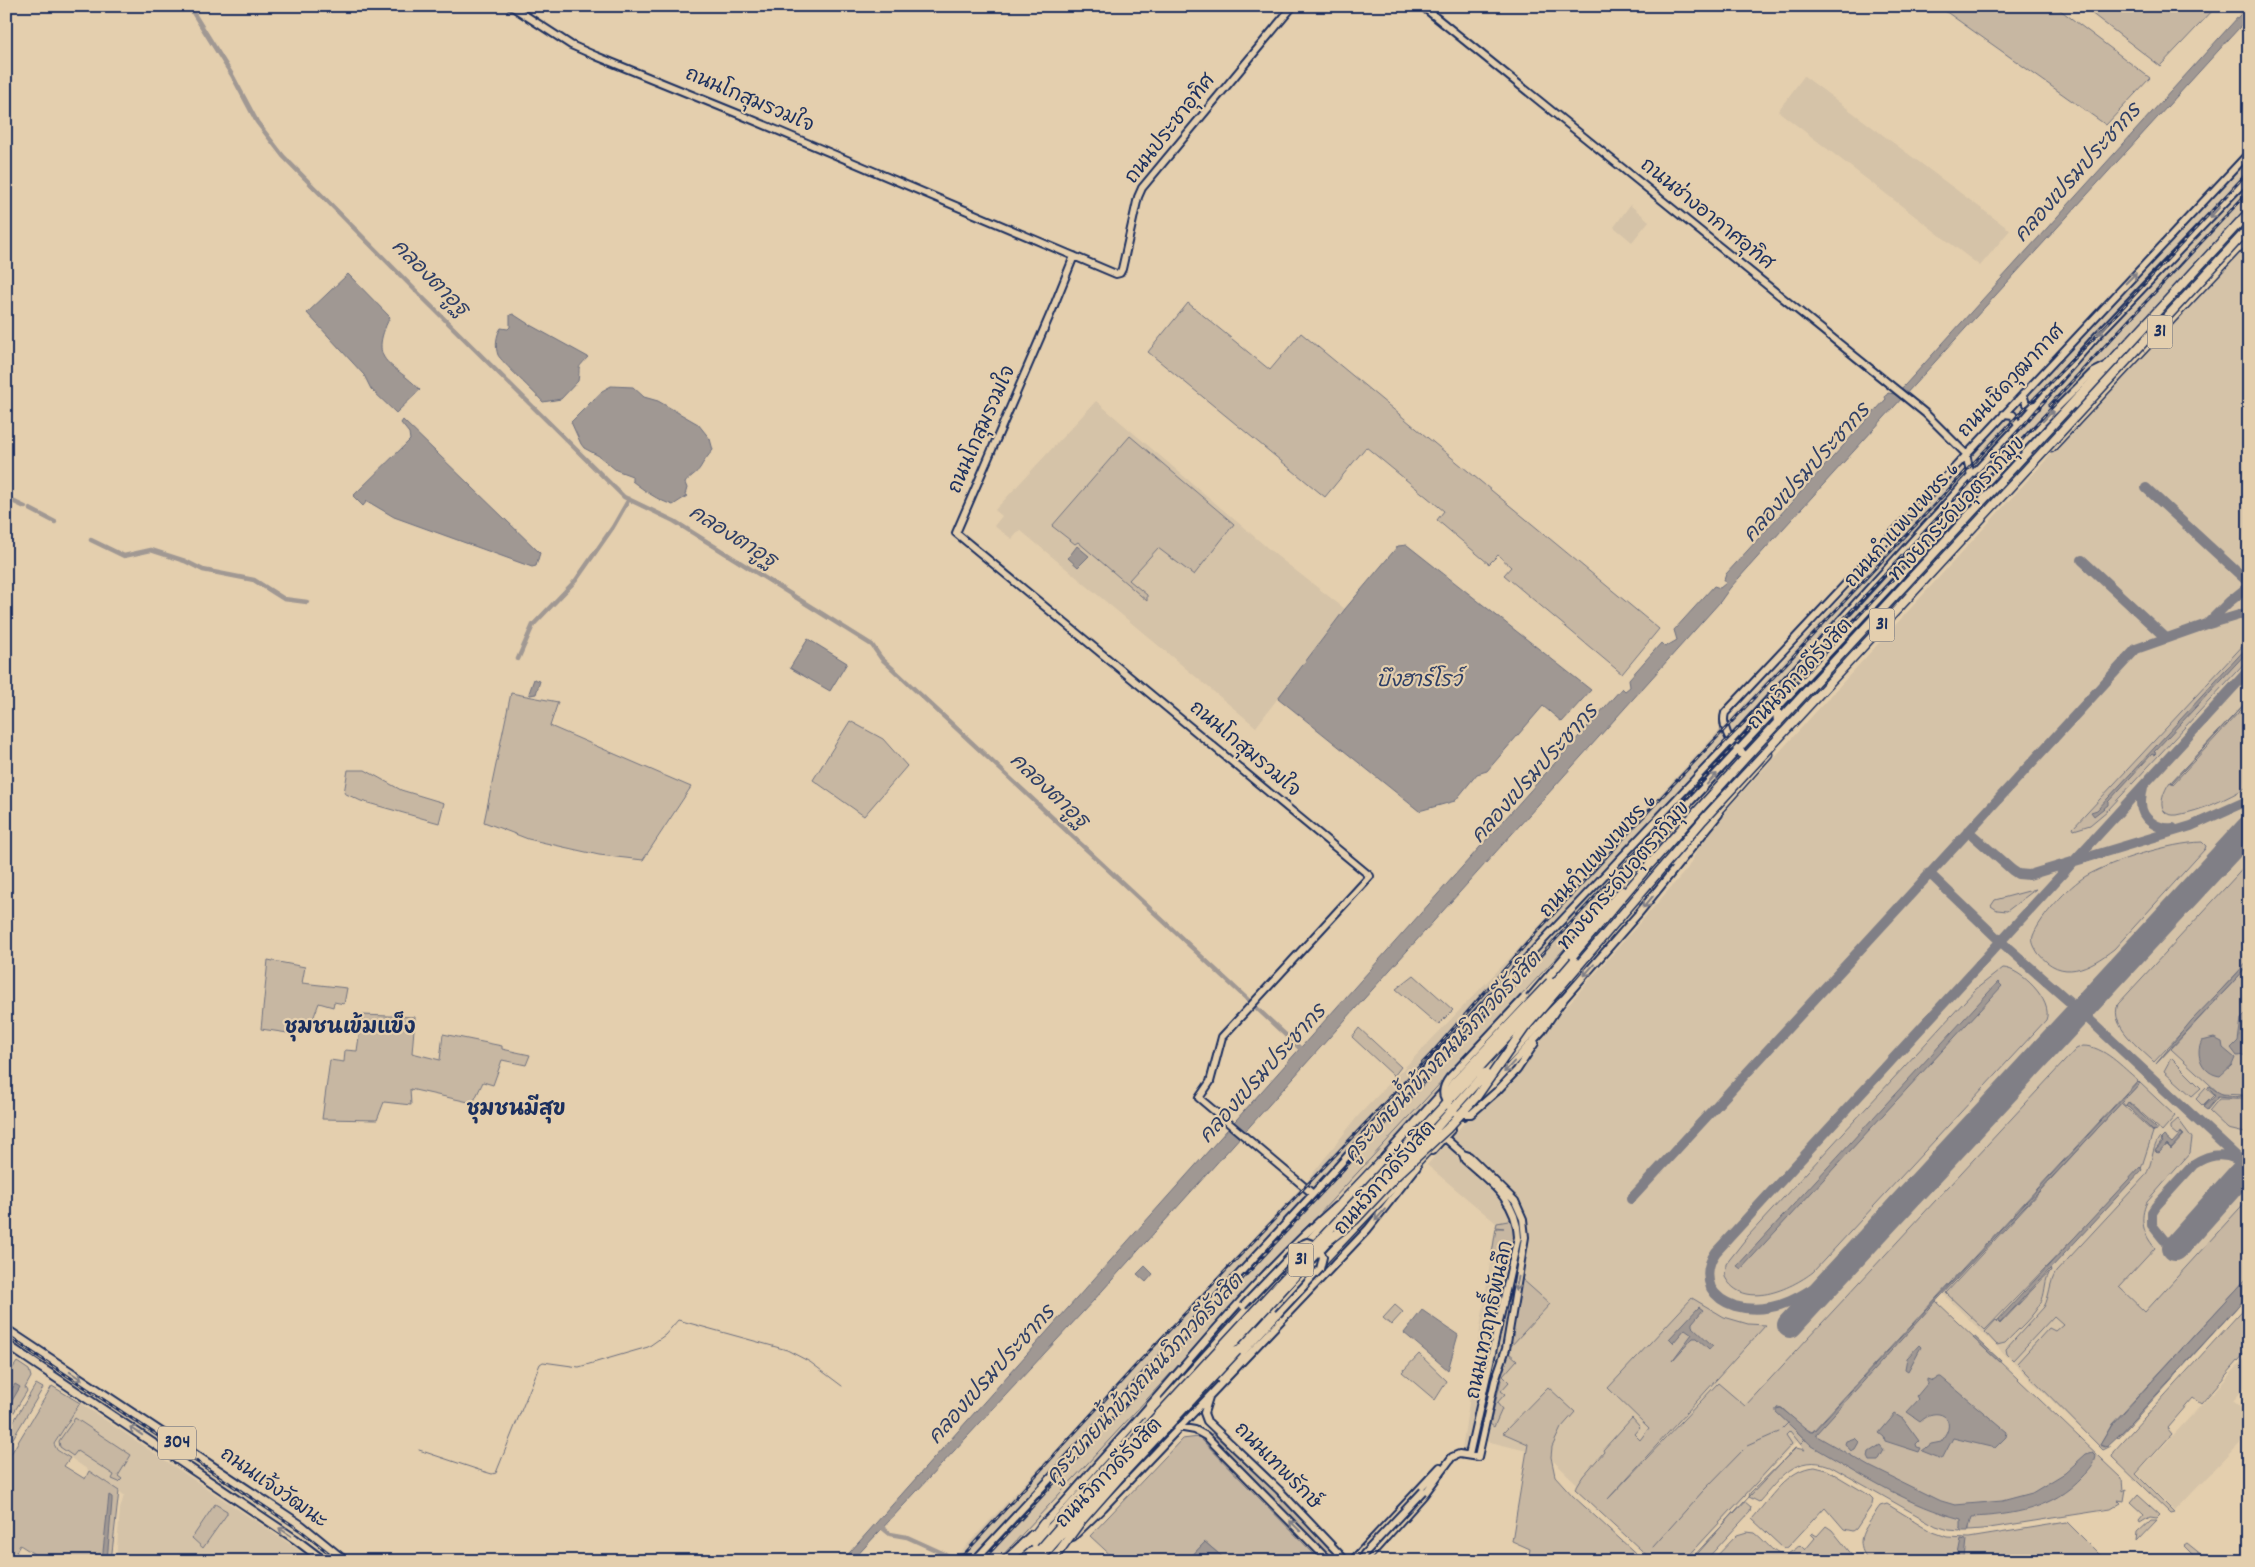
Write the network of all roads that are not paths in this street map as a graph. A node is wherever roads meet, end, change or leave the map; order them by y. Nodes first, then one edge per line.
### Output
1 (511, 6) edge
2 (1293, 6) edge
3 (1422, 6) edge
4 (2249, 153) edge
5 (2249, 177) edge
6 (2249, 212) edge
7 (2249, 218) edge
8 (2249, 228) edge
9 (2249, 236) edge
10 (1074, 256) junction
11 (2104, 367) junction
12 (2023, 394) junction
13 (2037, 406) junction
14 (2004, 414) junction
15 (2018, 426) junction
16 (1975, 444) junction
17 (1966, 454) junction
18 (1970, 465) junction
19 (1971, 476) junction
20 (1777, 709) junction
21 (1778, 723) junction
22 (1730, 742) junction
23 (1738, 750) junction
24 (1746, 758) junction
25 (1727, 801) junction
26 (1650, 864) junction
27 (1593, 923) junction
28 (1574, 961) junction
29 (1549, 974) junction
30 (1562, 1001) junction
31 (1542, 1031) junction
32 (1448, 1106) junction
33 (1444, 1137) junction
34 (1380, 1162) junction
35 (1313, 1194) junction
36 (1343, 1200) junction
37 (1522, 1237) junction
38 (1285, 1291) junction
39 (1261, 1326) junction
40 (6, 1330) edge
41 (6, 1344) edge
42 (1494, 1349) junction
43 (1506, 1349) junction
44 (62, 1367) junction
45 (41, 1368) junction
46 (1166, 1388) junction
47 (1213, 1389) junction
48 (1156, 1399) junction
49 (1178, 1427) junction
50 (1141, 1428) junction
51 (1214, 1428) junction
52 (1170, 1436) junction
53 (1206, 1436) junction
54 (1469, 1452) junction
55 (205, 1462) junction
56 (1443, 1463) junction
57 (193, 1469) junction
58 (220, 1472) junction
59 (214, 1484) junction
60 (1044, 1523) junction
61 (1064, 1524) junction
62 (1363, 1559) edge
63 (974, 1560) edge
64 (324, 1561) edge
65 (345, 1561) edge
66 (1004, 1561) edge
67 (1010, 1561) edge
68 (1021, 1561) edge
69 (1030, 1561) edge
70 (1037, 1561) edge
71 (1050, 1561) edge
72 (1330, 1561) edge
73 (1346, 1561) edge
74 (1352, 1561) edge

1 - 10 main road, ถนนโกสุมรวมใจ
2 - 10 main road, ถนนประชาอุทิศ
3 - 17 main road, ถนนช่างอากาศอุทิศ
12 -> 4 main road, ถนนเชิดวุฒากาศ
5 -> 13 main road, ถนนกำแพงเพชร 6
6 - 11 highway, ถนนวิภาวดีรังสิต / 31
7 - 28 highway, ทางยกระดับอุตราภิมุข / 31
8 - 70 highway, ทางยกระดับอุตราภิมุข / 31, bridge
9 - 25 highway, ถนนวิภาวดีรังสิต / 31
10 - 35 main road, ถนนโกสุมรวมใจ
20 -> 11 main road, ถนนวิภาวดีรังสิต
11 - 21 highway, ถนนวิภาวดีรังสิต / 31
12 - 13 main road
12 - 14 main road, ถนนเชิดวุฒากาศ
13 - 15 main road, ถนนกำแพงเพชร 6
14 - 15 main road
14 - 16 main road, ถนนเชิดวุฒากาศ
15 - 19 main road, ถนนกำแพงเพชร 6
16 - 17 main road, ถนนเชิดวุฒากาศ
16 - 18 main road
17 - 18 main road
17 - 22 main road, ถนนเชิดวุฒากาศ
18 - 19 main road
19 - 22 main road, ถนนกำแพงเพชร 6
20 - 21 highway
20 - 23 main road, ถนนวิภาวดีรังสิต
21 - 24 highway, ถนนวิภาวดีรังสิต / 31
22 - 23 main road
22 - 35 main road, ถนนกำแพงเพชร 6
23 - 24 highway
27 -> 23 main road, ถนนวิภาวดีรังสิต
24 - 26 highway, ถนนวิภาวดีรังสิต / 31
25 -> 30 main road, ถนนวิภาวดีรังสิต / 31
25 - 38 highway, ถนนวิภาวดีรังสิต / 31
26 - 27 highway, 31
26 - 34 highway, ถนนวิภาวดีรังสิต / 31
27 - 29 main road, ถนนวิภาวดีรังสิต / 31
28 - 32 highway, bridge
28 - 61 highway, ทางยกระดับอุตราภิมุข / 31, bridge
29 - 32 main road, bridge
29 - 34 main road, ถนนวิภาวดีรังสิต / 31
30 - 31 main road, ถนนวิภาวดีรังสิต / 31
30 - 39 highway
31 - 32 main road, bridge
31 -> 33 main road, ถนนวิภาวดีรังสิต / 31
33 - 37 main road, ถนนเทวฤทธิ์พันลึก
33 -> 47 main road, ถนนวิภาวดีรังสิต / 31
34 - 36 highway, ถนนวิภาวดีรังสิต / 31
35 - 63 main road, ถนนกำแพงเพชร 6
36 - 46 main road, ถนนวิภาวดีรังสิต / 31
36 - 50 highway, ถนนวิภาวดีรังสิต / 31
37 - 42 main road, ถนนเทวฤทธิ์พันลึก
37 -> 43 main road, ถนนเทวฤทธิ์พันลึก
38 - 39 highway
38 - 70 highway, ถนนวิภาวดีรังสิต / 31
39 - 71 highway, bridge
40 - 44 main road, ถนนแจ้งวัฒนะ / 304
41 - 45 main road, ถนนแจ้งวัฒนะ / 304
42 - 43 main road
42 - 54 main road, ถนนเทวฤทธิ์พันลึก
43 - 54 main road, ถนนเทวฤทธิ์พันลึก
44 - 45 main road
44 -> 55 main road, ถนนแจ้งวัฒนะ / 304
57 -> 45 main road, ถนนแจ้งวัฒนะ / 304
46 - 48 main road, ถนนวิภาวดีรังสิต / 31
46 - 52 main road, bridge
47 - 49 main road, ถนนวิภาวดีรังสิต / 31
47 - 51 main road, ถนนเทพรักษ์
48 - 50 highway
48 - 60 main road, ถนนวิภาวดีรังสิต / 31
49 - 52 main road, ถนนวิภาวดีรังสิต / 31
49 - 53 main road, ถนนเทพรักษ์
50 - 68 highway, ถนนวิภาวดีรังสิต / 31
51 - 53 main road
51 - 73 main road, ถนนเทพรักษ์
52 - 71 main road, ถนนวิภาวดีรังสิต / 31
72 -> 53 main road, ถนนเทพรักษ์
54 - 56 main road
54 - 62 main road
55 - 57 main road
55 - 58 main road, ถนนแจ้งวัฒนะ / 304
56 - 62 main road
56 - 62 main road, bridge
57 - 59 main road, ถนนแจ้งวัฒนะ / 304
58 - 59 main road
58 - 65 main road, ถนนแจ้งวัฒนะ / 304
64 -> 59 main road, ถนนแจ้งวัฒนะ / 304
60 - 66 main road, ถนนวิภาวดีรังสิต / 31
60 - 67 highway
61 - 68 highway, bridge
61 - 69 highway, ทางยกระดับอุตราภิมุข / 31, bridge
62 - 74 main road

